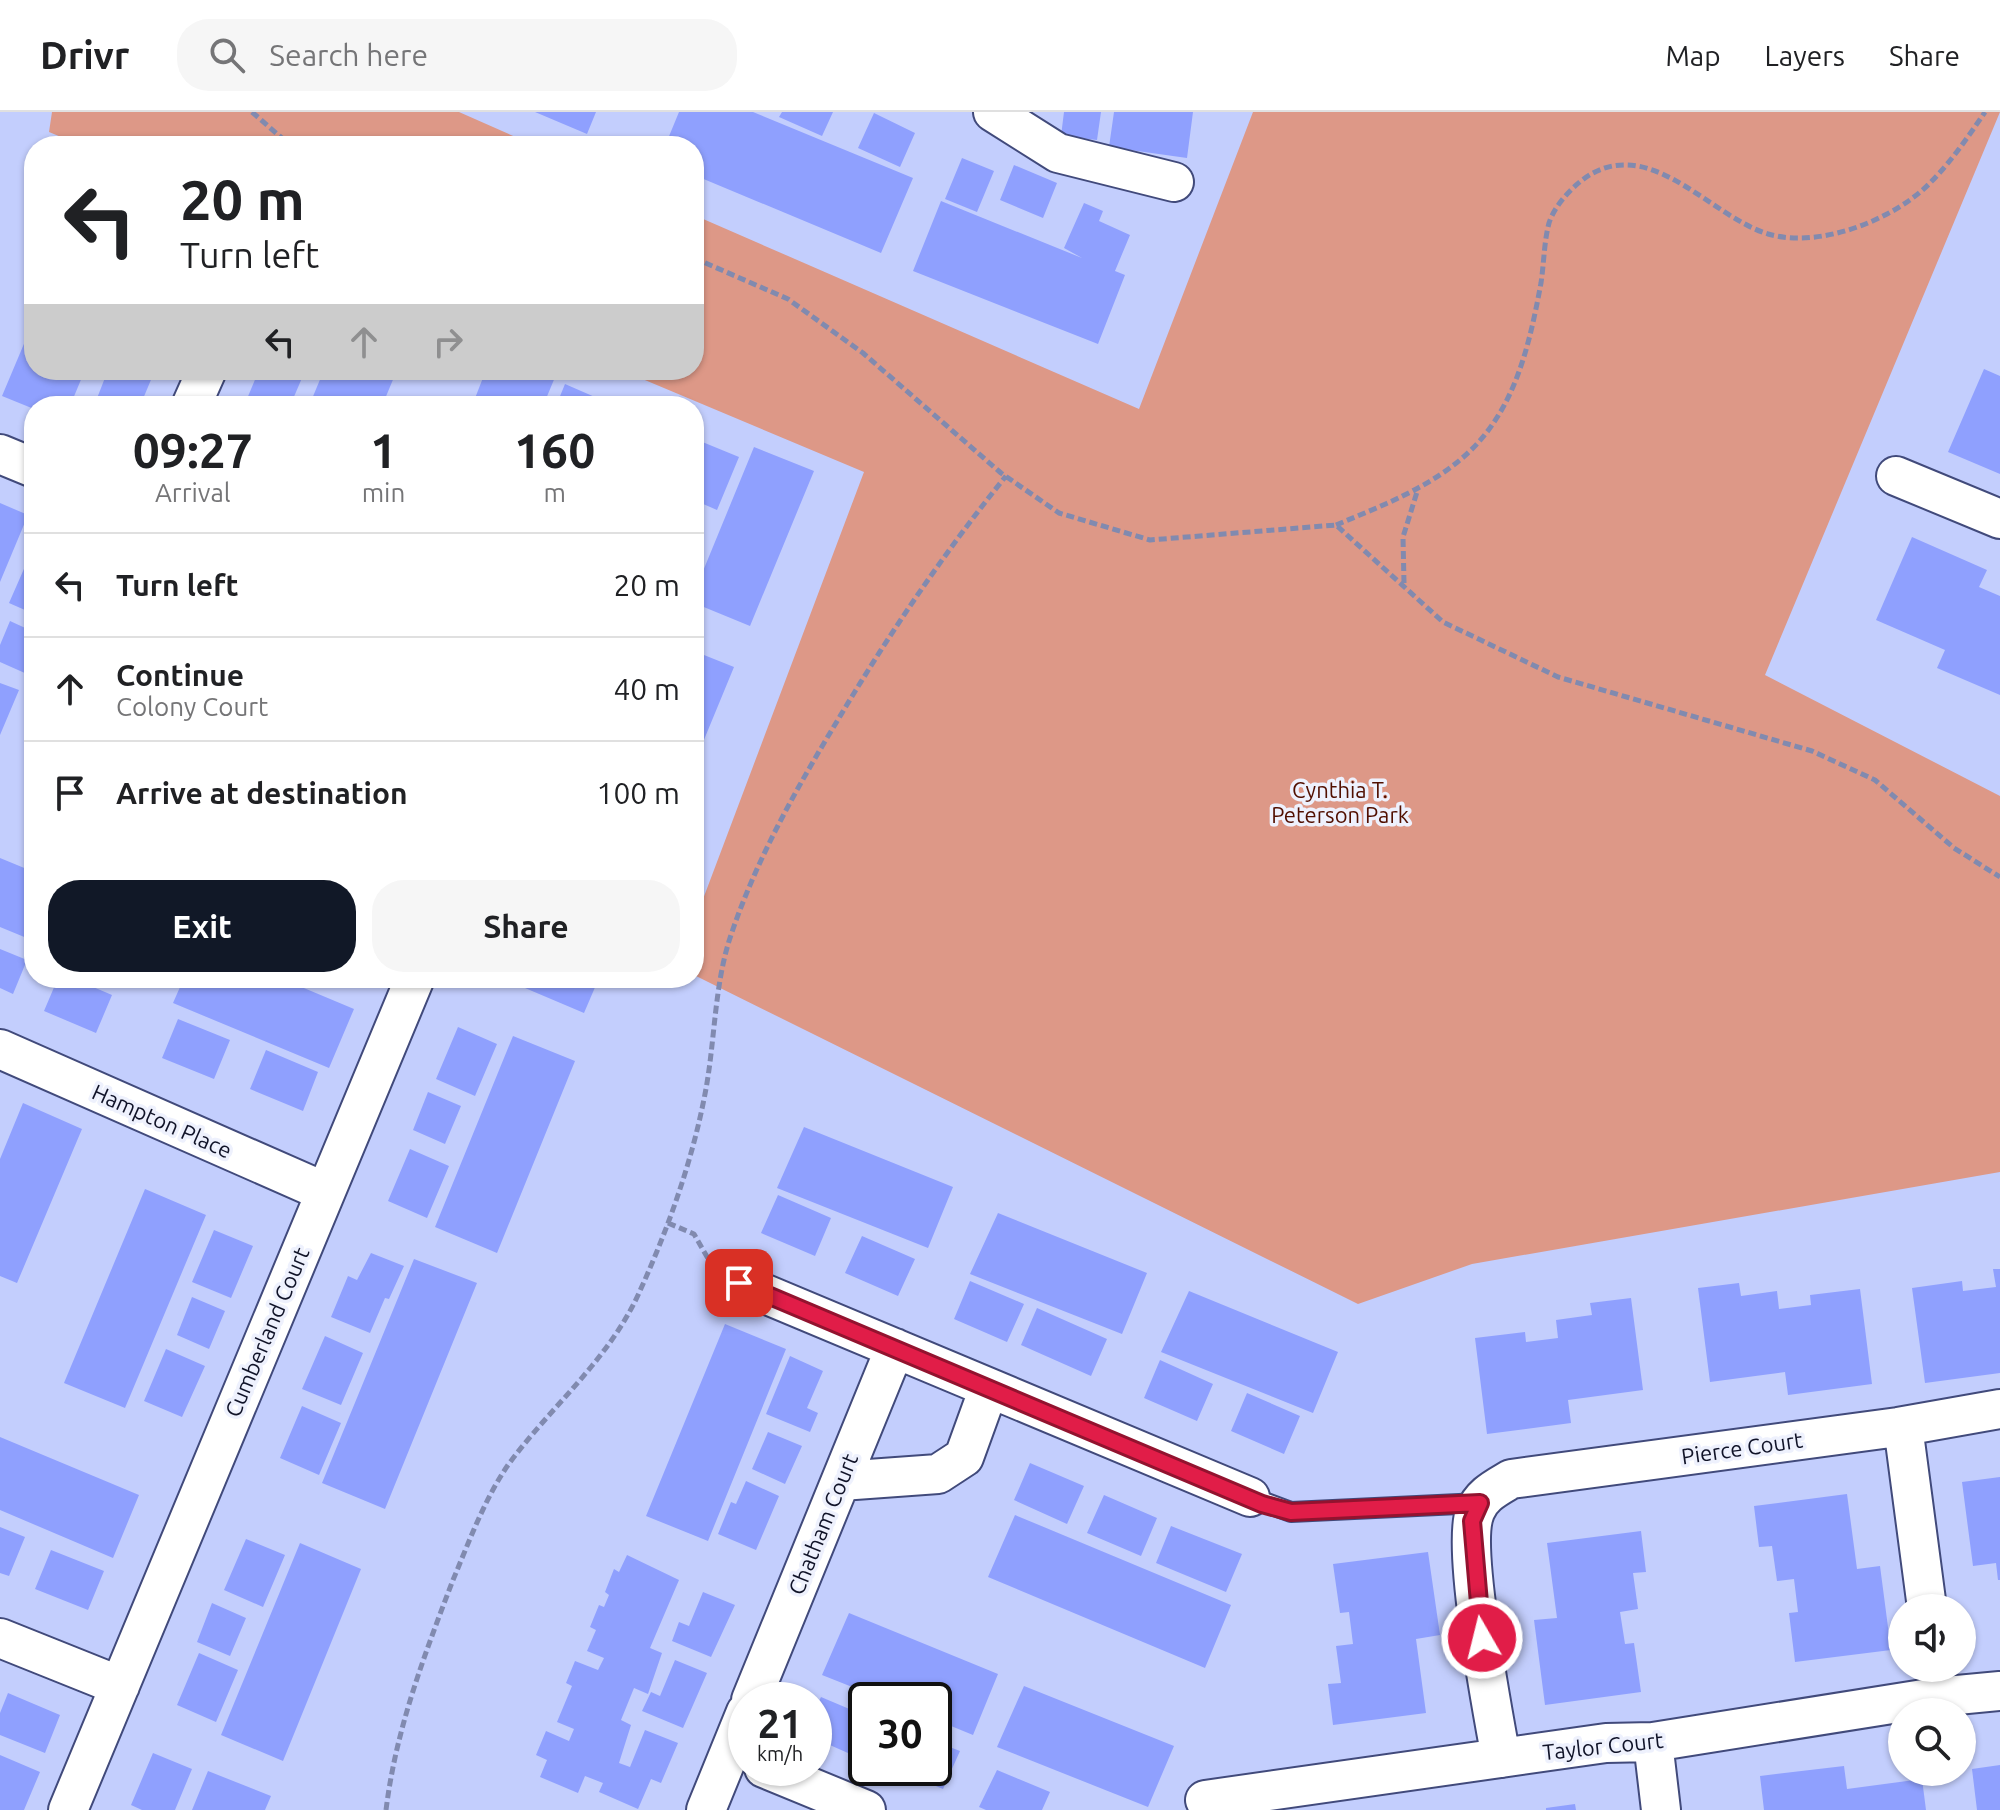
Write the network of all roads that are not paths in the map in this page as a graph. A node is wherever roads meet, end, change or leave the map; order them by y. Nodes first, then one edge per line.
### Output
1 (993, 112) edge
2 (1174, 182) dead end
3 (0, 454) edge
4 (24, 464) edge
5 (1896, 476) dead end
6 (2000, 519) edge
7 (411, 988) edge
8 (0, 1049) edge
9 (325, 1192) junction
10 (739, 1283) road end
11 (895, 1348) junction
12 (989, 1388) junction
13 (2000, 1409) edge
14 (1903, 1426) junction
15 (841, 1481) junction
16 (1250, 1497) joint
17 (1484, 1498) junction
18 (1925, 1594) edge
19 (0, 1638) edge
20 (758, 1682) edge
21 (1934, 1682) edge
22 (120, 1686) junction
23 (2000, 1691) edge
24 (1653, 1742) junction
25 (1501, 1758) junction
26 (728, 1774) edge
27 (808, 1786) edge
28 (1205, 1800) dead end
29 (68, 1810) edge
30 (706, 1810) edge
31 (866, 1810) edge
32 (1661, 1810) edge

1 - 2 street
3 - 4 street
5 - 6 street
7 - 9 street, Cumberland Court
8 - 9 street, Hampton Place
9 - 22 street, Cumberland Court
10 - 11 street
11 - 12 street
11 - 15 street, Chatham Court
12 - 15 street
12 - 16 street
13 - 14 street, Pierce Court
14 - 17 street, Pierce Court
14 - 18 street
15 - 20 street, Chatham Court
16 - 17 lane
17 - 25 street
19 - 22 street
21 - 23 street, Taylor Court
21 - 24 street, Taylor Court
22 - 29 street, Cumberland Court
24 - 25 street, Taylor Court
24 - 32 street
25 - 28 street, Taylor Court
26 - 30 street
27 - 31 street

